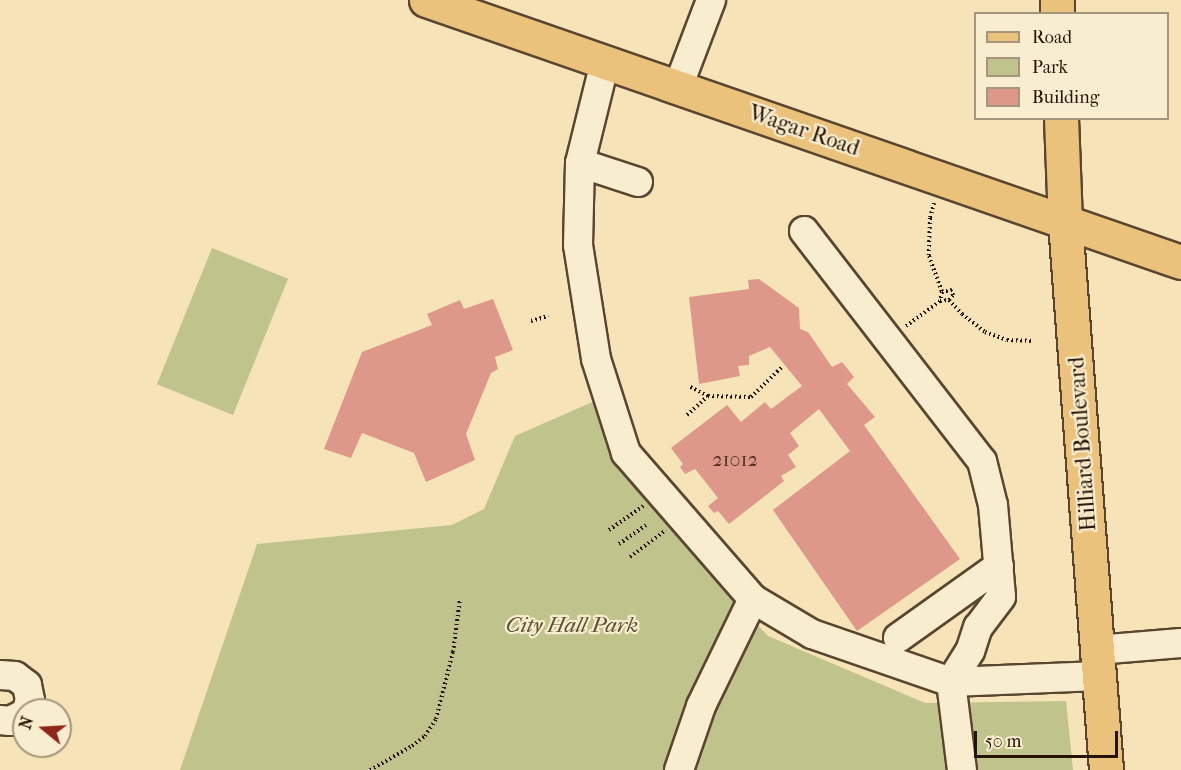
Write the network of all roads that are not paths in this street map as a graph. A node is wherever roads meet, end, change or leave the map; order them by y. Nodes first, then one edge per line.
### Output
1 (426, 0) edge
2 (711, 0) edge
3 (605, 62) junction
4 (678, 87) junction
5 (1061, 120) edge
6 (580, 163) junction
7 (638, 182) dead end
8 (1065, 222) junction
9 (804, 231) dead end
10 (1181, 262) edge
11 (999, 566) junction
12 (753, 599) junction
13 (898, 638) dead end
14 (1181, 643) edge
15 (1098, 663) junction
16 (0, 675) edge
17 (951, 682) junction
18 (30, 698) edge
19 (679, 770) edge
20 (962, 770) edge
21 (1106, 770) edge

1 - 3 main road, Wagar Road
2 - 4 street
3 - 4 main road, Wagar Road
3 - 6 street
4 - 8 main road, Wagar Road
5 - 8 main road, Hilliard Boulevard
6 - 7 street
6 - 12 street
8 - 10 main road, Wagar Road
8 - 15 main road, Hilliard Boulevard
9 - 11 street
11 - 13 street
11 - 17 street
12 - 17 street
12 - 19 street
14 - 15 street
15 - 17 street
15 - 21 main road, Hilliard Boulevard
16 - 18 street
17 - 20 street

